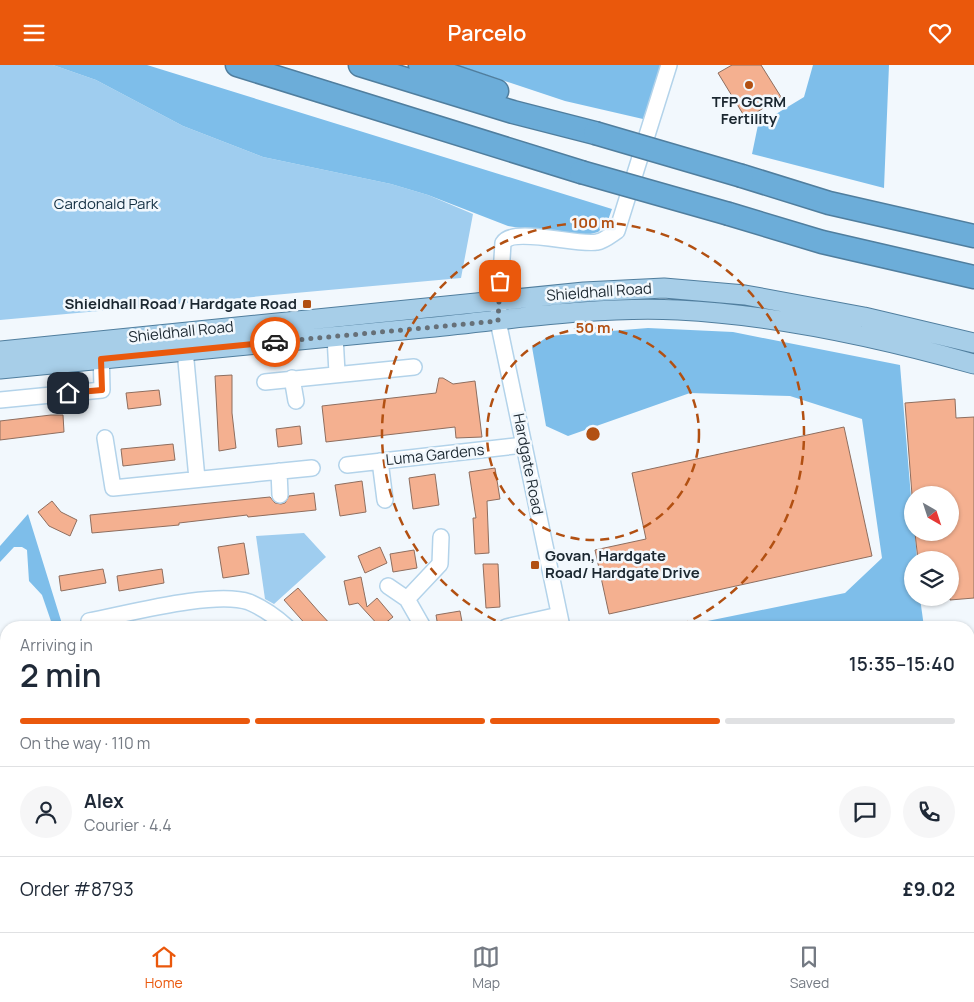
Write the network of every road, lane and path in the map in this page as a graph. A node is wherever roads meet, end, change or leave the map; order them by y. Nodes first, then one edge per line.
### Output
1 (237, 65) edge
2 (360, 65) edge
3 (420, 65) edge
4 (669, 65) edge
5 (595, 133) junction
6 (974, 236) edge
7 (974, 277) edge
8 (499, 300) junction
9 (498, 321) junction
10 (335, 336) junction
11 (974, 343) edge
12 (101, 349) junction
13 (185, 350) junction
14 (0, 351) edge
15 (974, 364) edge
16 (414, 367) dead end
17 (0, 369) edge
18 (337, 373) junction
19 (292, 378) junction
20 (265, 382) dead end
21 (0, 400) edge
22 (296, 401) dead end
23 (105, 439) dead end
24 (524, 445) junction
25 (380, 461) junction
26 (347, 465) dead end
27 (312, 467) dead end
28 (279, 471) junction
29 (197, 479) junction
30 (280, 495) dead end
31 (385, 500) dead end
32 (441, 537) dead end
33 (388, 586) dead end
34 (407, 599) junction
35 (89, 621) dead end
36 (280, 621) edge
37 (419, 621) edge
38 (560, 621) edge

1 - 7 highway, bridge
2 - 5 highway
3 - 5 highway
4 - 8 street, Hardgate Road
5 - 6 highway, bridge
8 - 9 street, Hardgate Road
8 - 11 main road, Shieldhall Road
8 - 12 main road, Shieldhall Road
9 - 10 main road, Shieldhall Road
9 - 15 main road, Shieldhall Road
9 - 24 street, Hardgate Road
10 - 13 main road, Shieldhall Road
10 - 18 street
12 - 13 main road, Shieldhall Road
12 - 14 main road, Shieldhall Road
12 - 17 main road, Shieldhall Road
12 - 21 street
13 - 29 street
16 - 18 street
18 - 19 street
19 - 20 street
19 - 22 street
23 - 29 street
24 - 25 street, Luma Gardens
24 - 38 street, Hardgate Road
25 - 26 street, Luma Gardens
25 - 31 street
27 - 28 street
28 - 29 street
28 - 30 street
32 - 34 street
33 - 34 street
34 - 37 street
35 - 36 street

